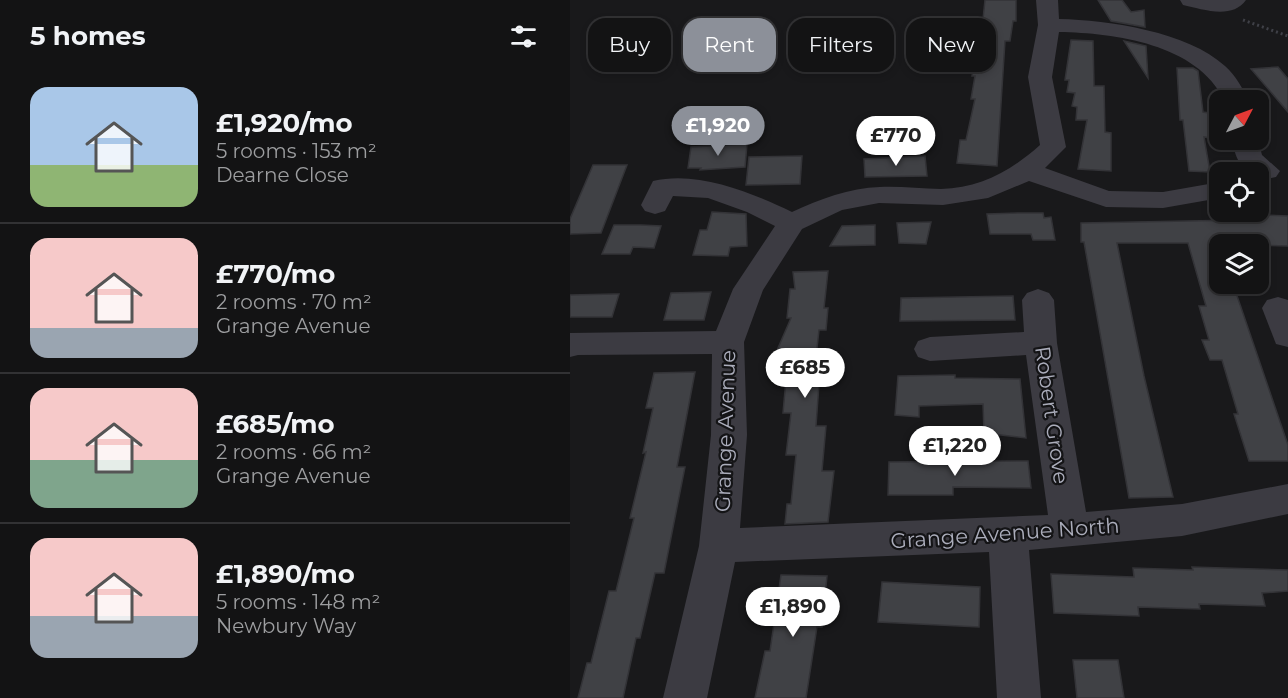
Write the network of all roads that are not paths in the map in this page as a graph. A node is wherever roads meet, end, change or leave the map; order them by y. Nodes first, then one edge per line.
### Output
1 (1191, 0) edge
2 (1228, 3) edge
3 (1048, 13) edge
4 (1233, 90) edge
5 (1247, 150) edge
6 (1027, 171) junction
7 (1271, 176) edge
8 (1209, 192) edge
9 (655, 205) dead end
10 (792, 223) junction
11 (1038, 300) dead end
12 (728, 342) junction
13 (1041, 343) junction
14 (570, 345) edge
15 (930, 349) dead end
16 (1288, 499) edge
17 (1069, 530) junction
18 (1008, 536) junction
19 (719, 546) junction
20 (685, 698) edge
21 (1019, 698) edge

1 - 2 street
3 - 4 street
3 - 6 street
5 - 7 street
6 - 8 street
6 - 10 street
9 - 10 street
10 - 12 street, Grange Avenue
11 - 13 street, Robert Grove
12 - 14 street
12 - 19 street, Grange Avenue
13 - 15 street
13 - 17 street, Robert Grove
16 - 17 street, Grange Avenue North
17 - 18 street, Grange Avenue North
18 - 19 street, Grange Avenue North
18 - 21 street
19 - 20 street, Grange Avenue

